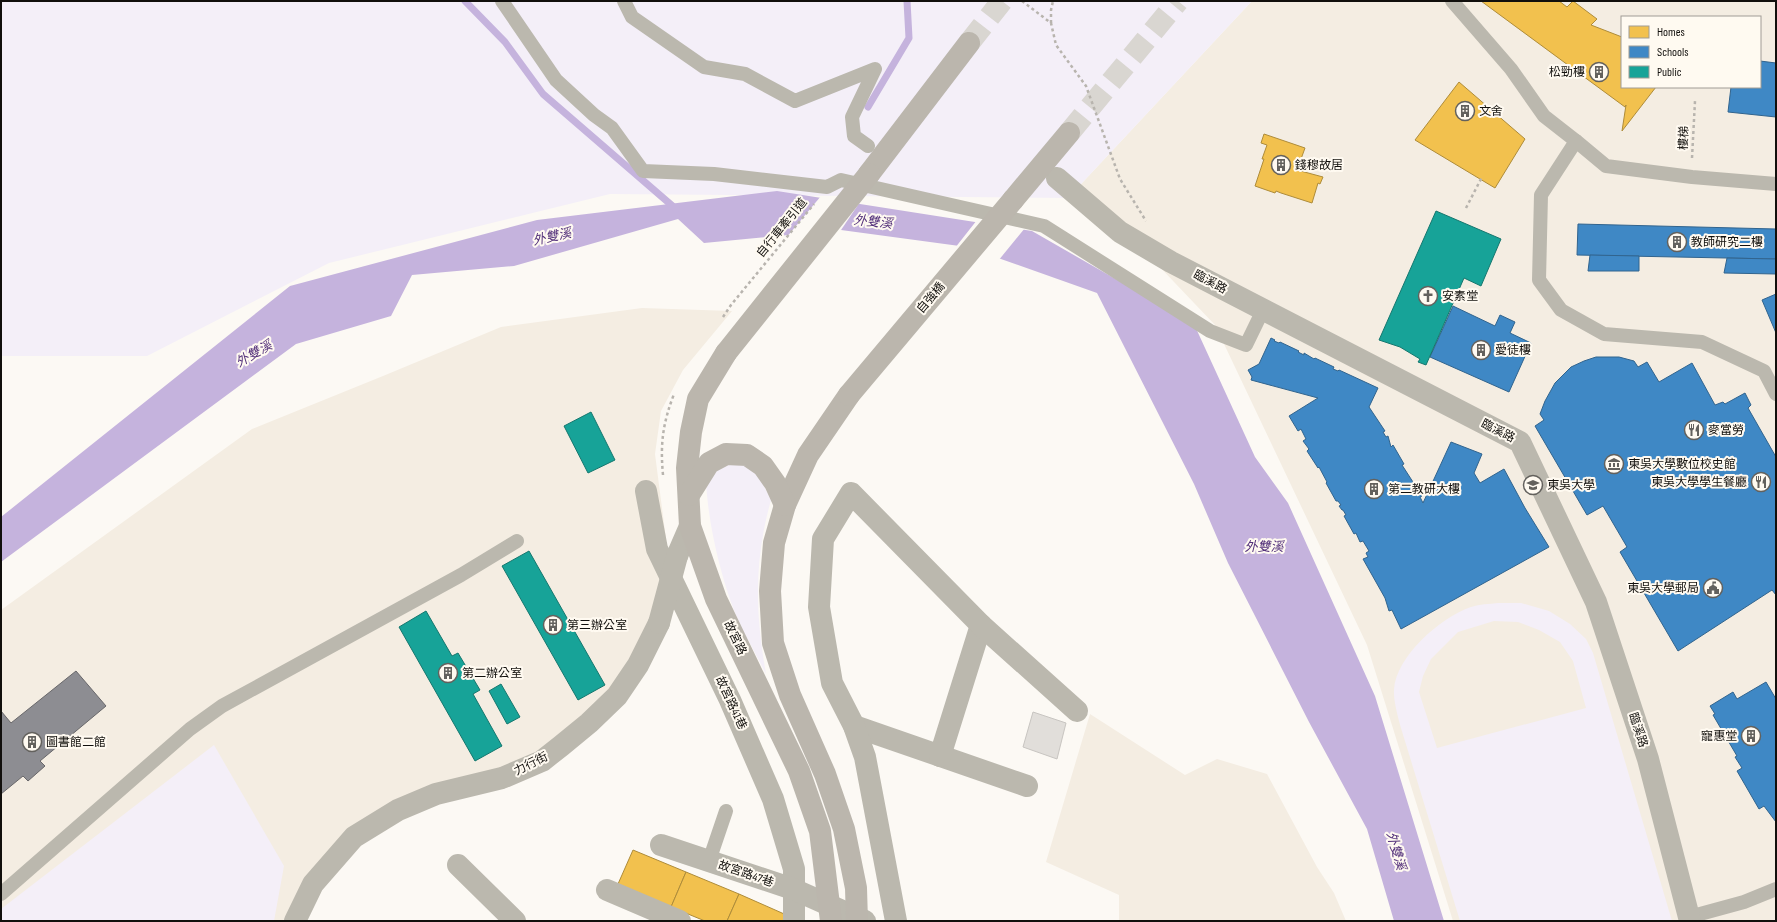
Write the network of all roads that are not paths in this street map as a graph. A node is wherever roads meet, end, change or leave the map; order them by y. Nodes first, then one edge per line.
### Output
1 (502, 1) edge
2 (624, 1) edge
3 (1452, 1) edge
4 (969, 43) tunnel mouth
5 (1069, 133) tunnel mouth
6 (1576, 141) junction
7 (868, 146) dead end
8 (1057, 178) dead end
9 (1776, 184) edge
10 (1263, 310) junction
11 (1776, 394) edge
12 (646, 491) dead end
13 (689, 495) junction
14 (785, 505) junction
15 (690, 526) junction
16 (517, 541) dead end
17 (981, 625) junction
18 (1076, 711) dead end
19 (854, 726) junction
20 (940, 756) junction
21 (1027, 786) dead end
22 (726, 811) dead end
23 (662, 845) dead end
24 (709, 861) junction
25 (458, 865) dead end
26 (793, 889) junction
27 (1776, 889) edge
28 (607, 890) dead end
29 (1, 894) edge
30 (830, 913) edge
31 (1690, 919) edge
32 (860, 920) edge
33 (296, 921) edge
34 (515, 921) edge
35 (680, 921) edge
36 (794, 921) edge
37 (896, 921) edge

1 - 10 lane
2 - 7 lane
3 - 6 lane
4 - 13 main road, 故宮路, bridge
5 - 14 main road, 自強橋, bridge
6 - 9 lane
6 - 11 lane
8 - 10 street, 臨溪路
10 - 31 street, 臨溪路
12 - 26 street, 故宮路41巷
13 - 14 main road
13 - 15 main road, 故宮路
14 - 32 main road
15 - 30 main road, 故宮路
15 - 33 street, 力行街, bridge
16 - 29 lane
17 - 18 street
17 - 19 street
17 - 20 street
19 - 20 street
19 - 37 street
20 - 21 street
22 - 24 lane
23 - 24 street, 故宮路47巷
24 - 26 street, 故宮路47巷
25 - 34 street
26 - 30 street, 故宮路47巷
26 - 36 street, 故宮路41巷
27 - 31 lane
28 - 35 street
30 - 32 street, 故宮路47巷

